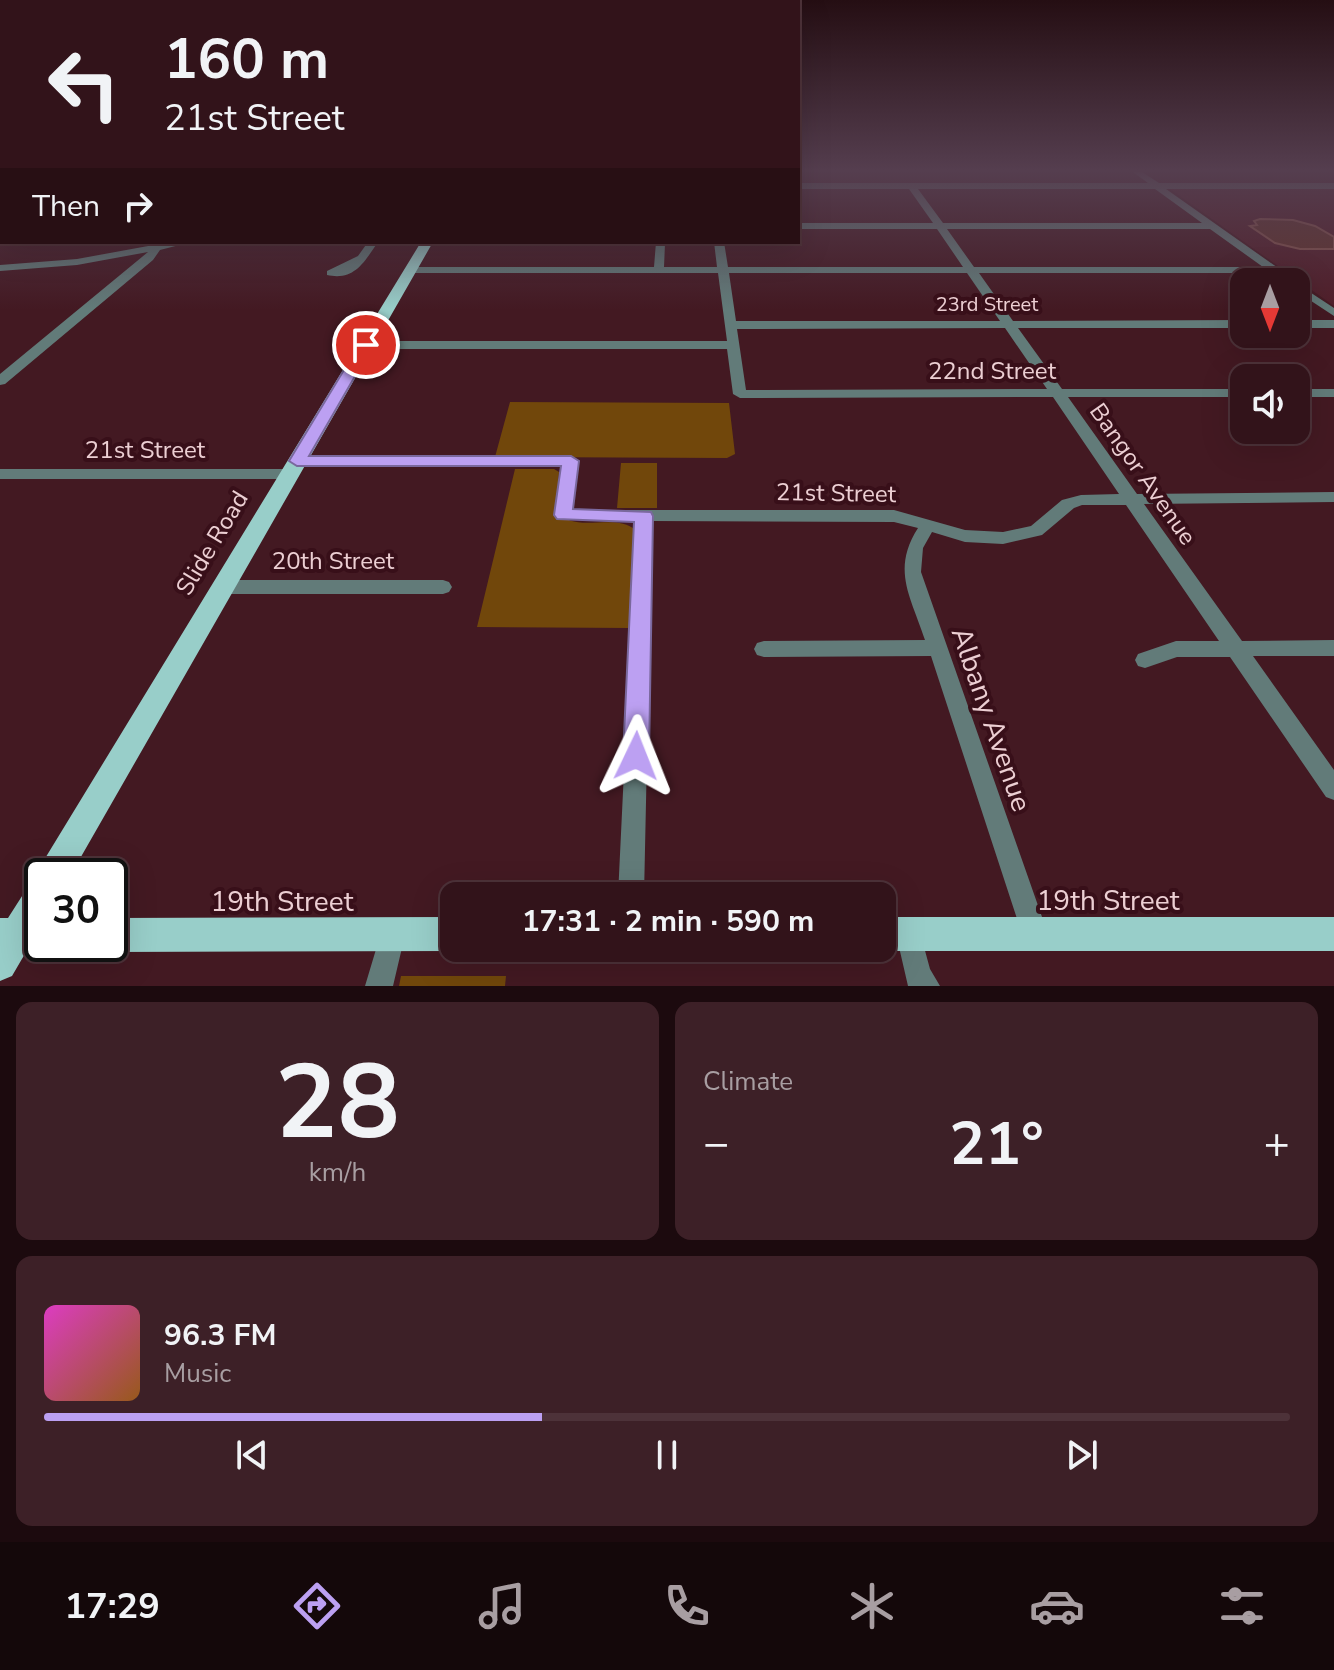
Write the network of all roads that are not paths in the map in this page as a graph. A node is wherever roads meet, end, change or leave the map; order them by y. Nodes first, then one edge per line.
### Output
1 (934, 218) edge
2 (1202, 218) edge
3 (800, 226) edge
4 (940, 226) junction
5 (1213, 226) junction
6 (176, 244) edge
7 (371, 244) edge
8 (426, 244) edge
9 (660, 244) edge
10 (719, 244) edge
11 (156, 248) junction
12 (359, 259) dead end
13 (0, 268) edge
14 (1271, 268) edge
15 (411, 270) junction
16 (659, 270) junction
17 (723, 270) junction
18 (971, 270) junction
19 (1230, 270) edge
20 (1310, 296) edge
21 (1334, 313) edge
22 (1009, 324) junction
23 (1230, 324) edge
24 (1310, 324) edge
25 (1334, 324) edge
26 (730, 325) junction
27 (366, 345) junction
28 (733, 345) junction
29 (0, 381) edge
30 (1058, 393) junction
31 (1230, 393) edge
32 (1310, 393) edge
33 (1334, 393) edge
34 (294, 468) junction
35 (0, 474) edge
36 (1130, 497) junction
37 (1334, 497) edge
38 (644, 516) junction
39 (928, 525) junction
40 (223, 587) junction
41 (443, 587) dead end
42 (936, 648) junction
43 (1236, 648) junction
44 (1334, 648) edge
45 (764, 649) dead end
46 (1145, 660) dead end
47 (1334, 789) edge
48 (63, 858) edge
49 (631, 882) edge
50 (440, 934) edge
51 (896, 934) edge
52 (1035, 934) junction
53 (1334, 934) edge
54 (20, 935) edge
55 (128, 935) edge
56 (392, 935) junction
57 (0, 964) edge
58 (919, 983) edge
59 (379, 986) edge

1 - 4 street, Bangor Avenue
2 - 5 street
3 - 4 street
4 - 5 street
4 - 18 street, Bangor Avenue
5 - 14 street
6 - 11 street
7 - 12 street
8 - 15 main road, Slide Road
9 - 16 street
10 - 17 street
11 - 13 street
11 - 29 street
15 - 16 street
15 - 27 main road, Slide Road
16 - 17 street
17 - 18 street
17 - 26 street
18 - 19 street
18 - 22 street, Bangor Avenue
20 - 21 street
22 - 23 street, 23rd Street
22 - 26 street, 23rd Street
22 - 30 street, Bangor Avenue
24 - 25 street
26 - 28 street
27 - 28 street
27 - 34 main road, Slide Road
28 - 30 street, 22nd Street
30 - 31 street, 22nd Street
30 - 36 street, Bangor Avenue
32 - 33 street
34 - 35 street, 21st Street
34 - 38 street, 21st Street
34 - 40 main road, Slide Road
36 - 37 street, 21st Street
36 - 39 street, 21st Street
36 - 43 street, Bangor Avenue
38 - 39 street, 21st Street
38 - 49 street
39 - 42 street, Albany Avenue
40 - 41 street, 20th Street
40 - 48 main road, Slide Road
42 - 45 street
42 - 52 street, Albany Avenue
43 - 44 street
43 - 46 street
43 - 47 street, Bangor Avenue
50 - 56 main road, 19th Street
51 - 52 main road, 19th Street
51 - 58 street
52 - 53 main road, 19th Street
54 - 57 main road
55 - 56 main road, 19th Street
56 - 59 street

